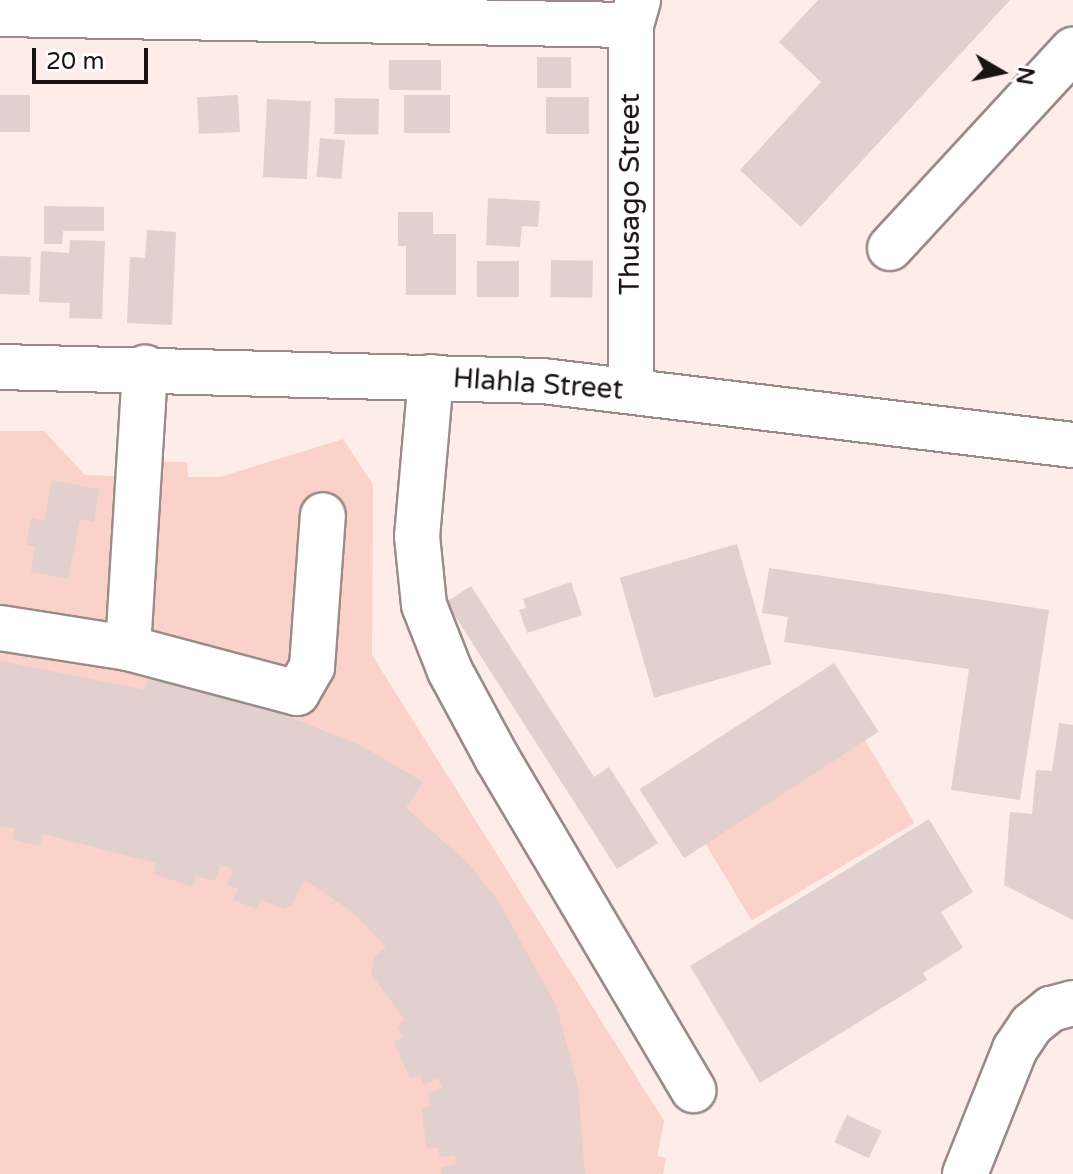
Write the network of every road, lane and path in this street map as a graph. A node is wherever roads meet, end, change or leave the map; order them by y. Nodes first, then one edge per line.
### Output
1 (634, 12) edge
2 (0, 14) edge
3 (1073, 50) edge
4 (890, 248) dead end
5 (0, 367) edge
6 (145, 368) junction
7 (431, 377) junction
8 (631, 390) junction
9 (1073, 445) edge
10 (323, 515) dead end
11 (0, 628) edge
12 (128, 648) junction
13 (1073, 1003) edge
14 (693, 1090) dead end
15 (965, 1174) edge

1 - 2 street
1 - 8 street, Thusago Street
3 - 4 street
5 - 6 street, Hlahla Street
6 - 7 street, Hlahla Street
6 - 12 street
7 - 8 street, Hlahla Street
7 - 14 street
8 - 9 street, Hlahla Street
10 - 12 street
11 - 12 street
13 - 15 street

